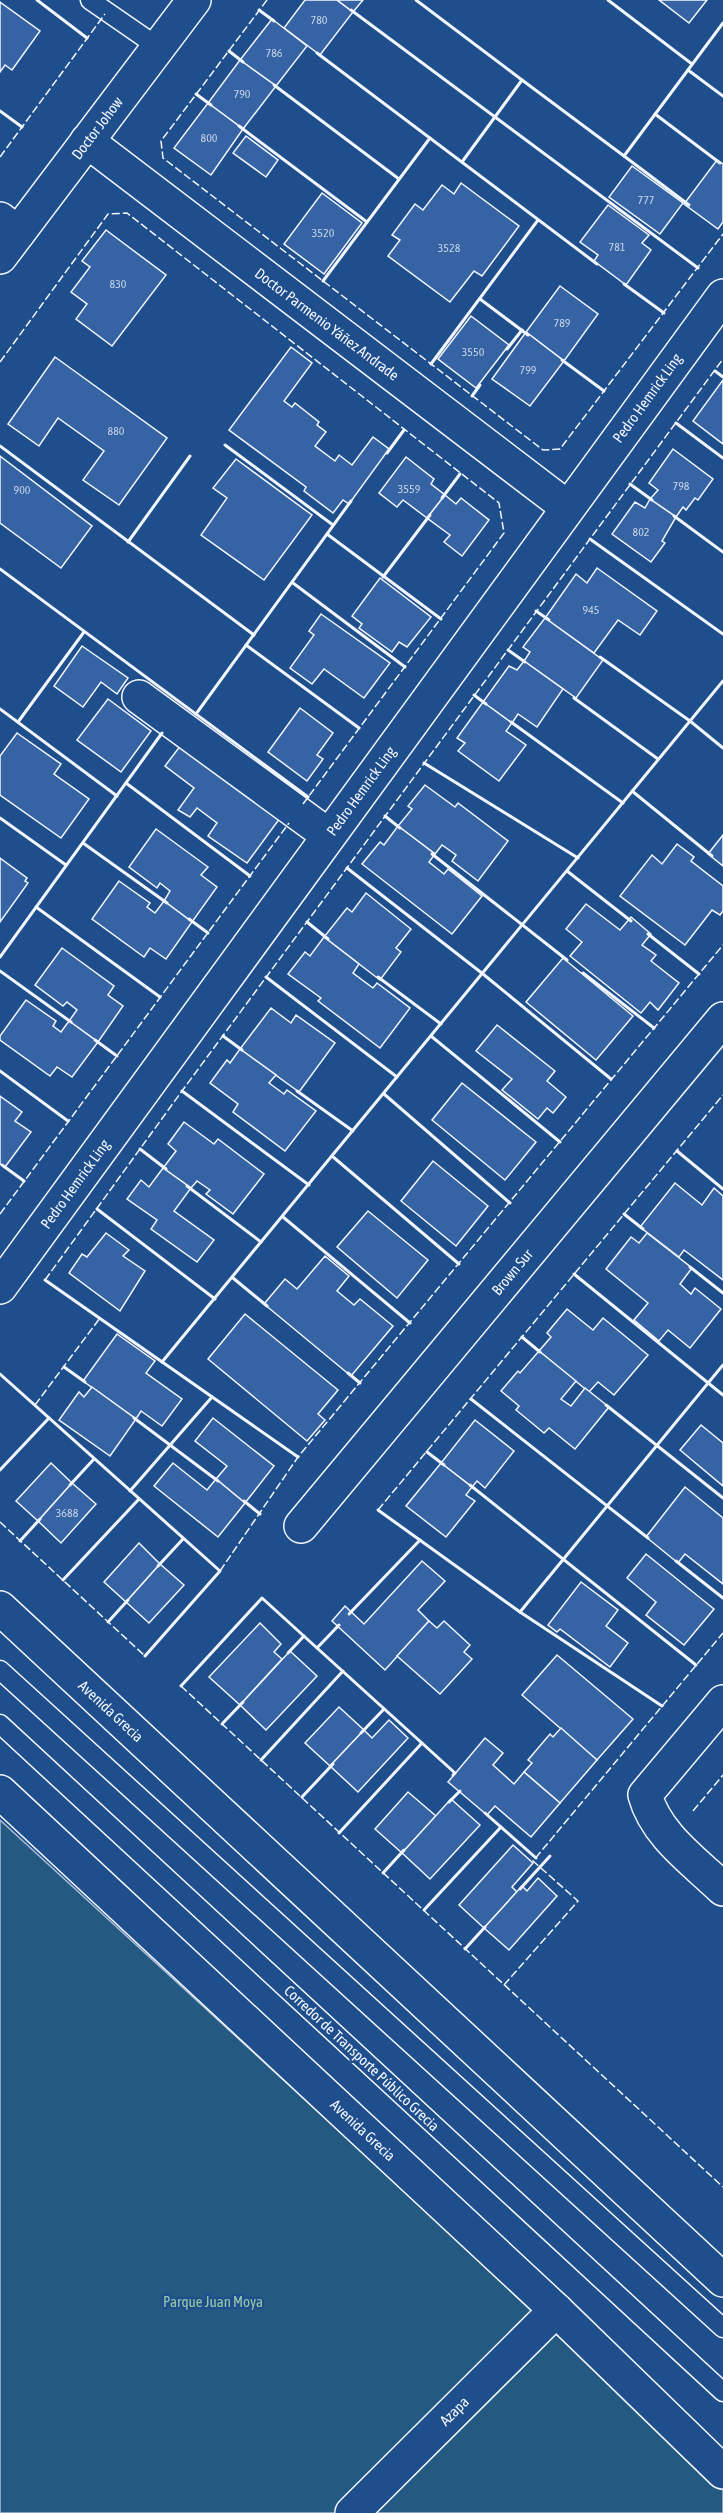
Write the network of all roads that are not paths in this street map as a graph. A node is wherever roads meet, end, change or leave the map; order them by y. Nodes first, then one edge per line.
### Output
1 (90, 0) edge
2 (194, 0) edge
3 (158, 47) junction
4 (87, 141) junction
5 (6, 236) edge
6 (723, 296) edge
7 (567, 507) junction
8 (139, 697) dead end
9 (328, 835) junction
10 (723, 1018) edge
11 (0, 1287) edge
12 (301, 1526) dead end
13 (0, 1608) edge
14 (0, 1670) edge
15 (723, 1702) edge
16 (0, 1724) edge
17 (0, 1792) edge
18 (723, 1888) edge
19 (723, 2280) edge
20 (556, 2310) junction
21 (723, 2328) edge
22 (723, 2392) edge
23 (723, 2472) edge
24 (352, 2513) edge

1 - 3 lane
2 - 3 street, Doctor Johow
3 - 4 street, Doctor Johow
4 - 5 street, Doctor Johow
4 - 7 street, Doctor Parmenio Yáñez Andrade
6 - 7 street, Pedro Hemrick Ling
7 - 9 street, Pedro Hemrick Ling
8 - 9 street
9 - 11 street, Pedro Hemrick Ling
10 - 12 street, Brown Sur
13 - 19 street, Avenida Grecia
14 - 21 lane
15 - 18 street
16 - 22 lane, Corredor de Transporte Público Grecia
17 - 20 street, Avenida Grecia
20 - 23 street, Avenida Grecia
20 - 24 street, Azapa

